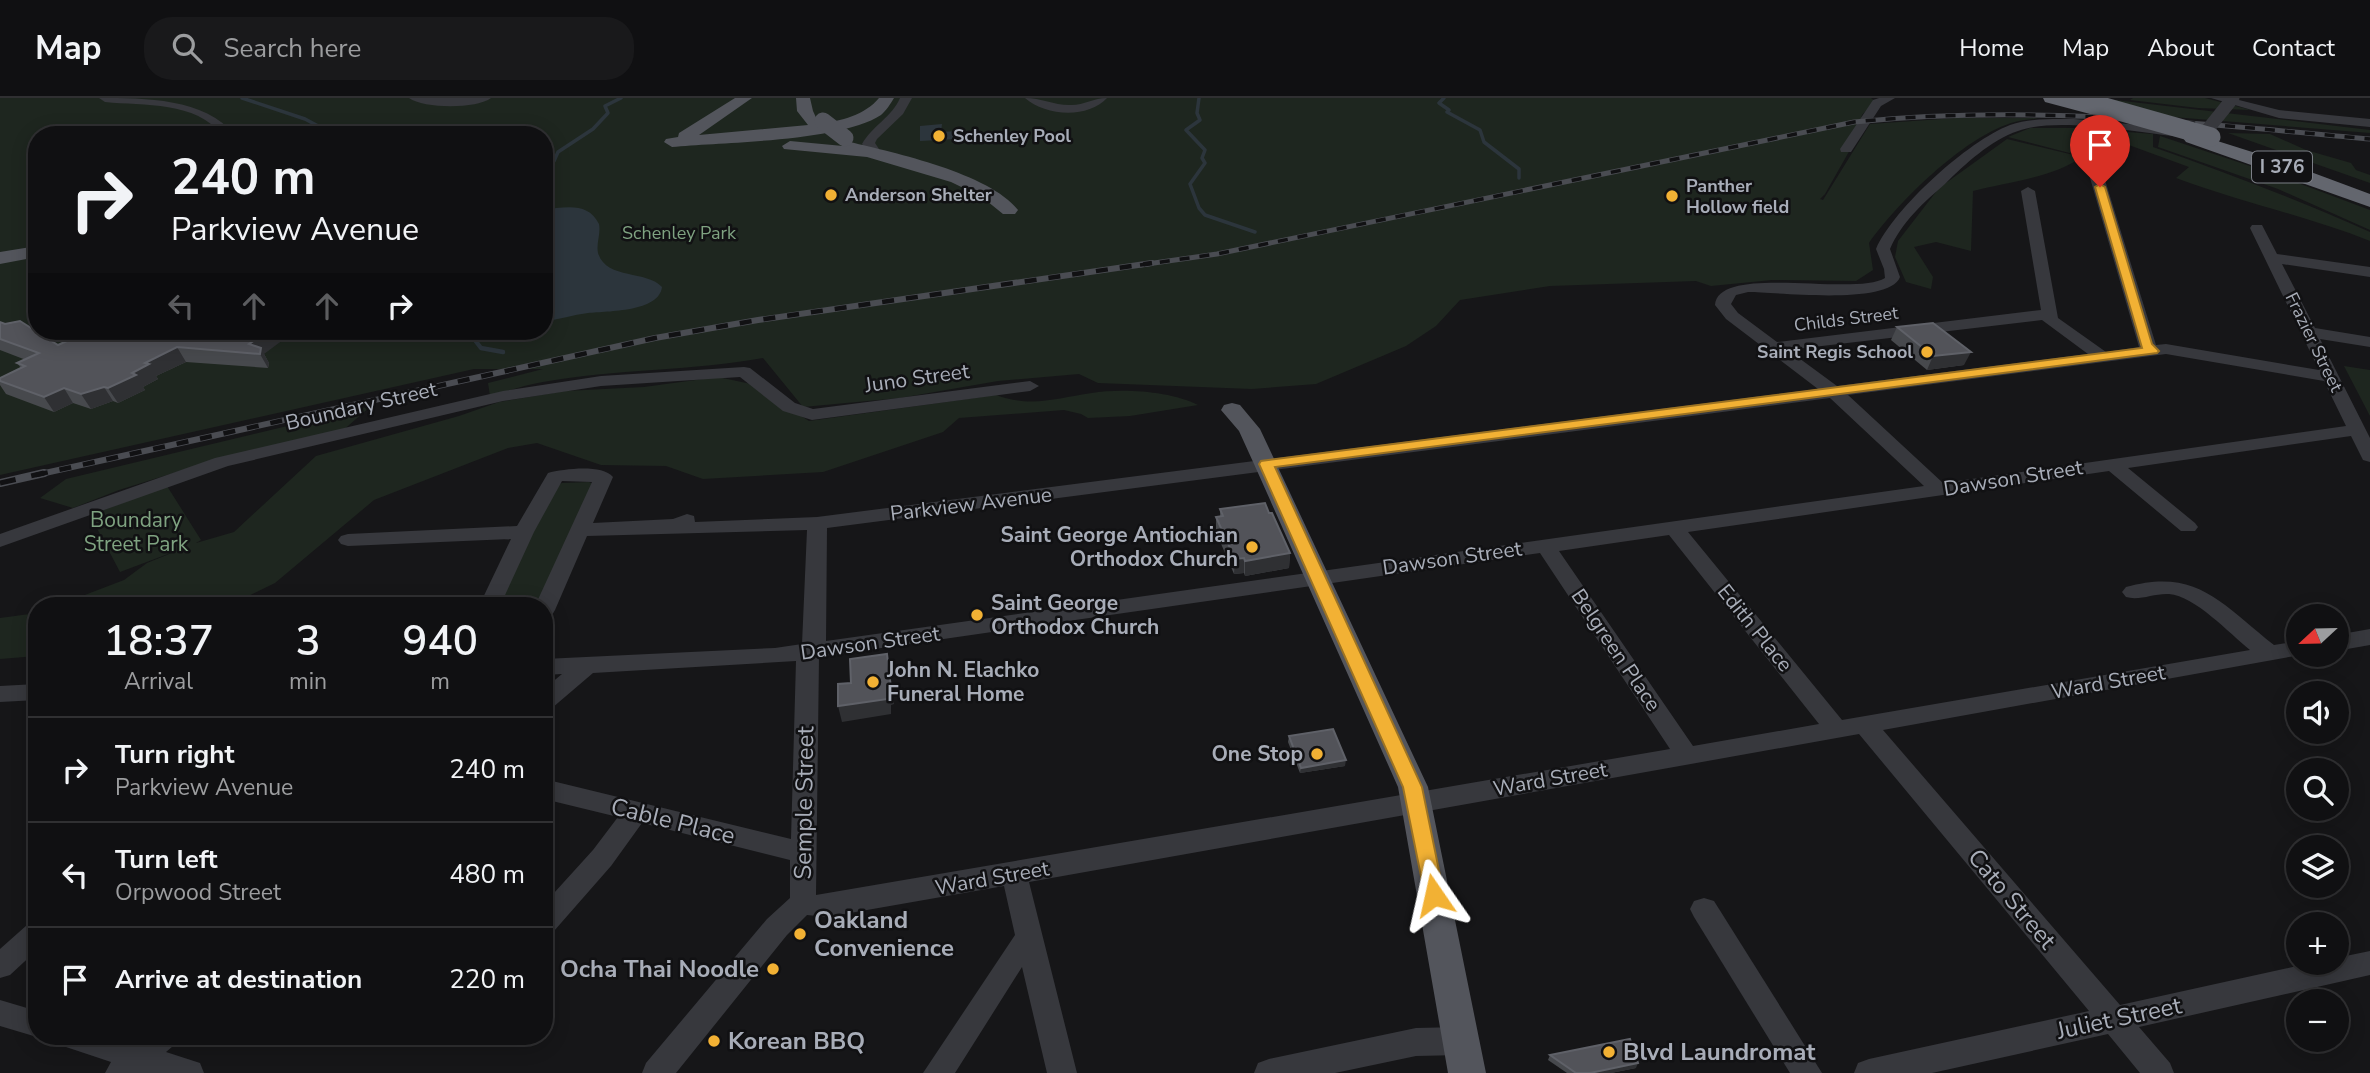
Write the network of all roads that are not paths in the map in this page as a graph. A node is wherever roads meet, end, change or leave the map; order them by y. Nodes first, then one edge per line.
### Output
1 (105, 98) edge
2 (415, 98) edge
3 (485, 98) edge
4 (745, 98) edge
5 (887, 98) edge
6 (896, 98) edge
7 (906, 98) edge
8 (1031, 98) edge
9 (1101, 98) edge
10 (1889, 98) edge
11 (2051, 98) edge
12 (2073, 98) edge
13 (2217, 98) edge
14 (2233, 98) edge
15 (811, 99) edge
16 (2370, 123) edge
17 (222, 126) edge
18 (2204, 134) junction
19 (702, 137) junction
20 (673, 142) dead end
21 (1846, 149) dead end
22 (871, 152) junction
23 (2092, 164) dead end
24 (2028, 191) dead end
25 (2370, 193) edge
26 (2370, 201) edge
27 (1009, 210) dead end
28 (2257, 228) dead end
29 (28, 253) edge
30 (2272, 258) junction
31 (3, 259) edge
32 (2370, 272) edge
33 (2049, 314) junction
34 (2309, 332) junction
35 (2370, 342) edge
36 (1773, 347) junction
37 (2152, 351) junction
38 (2103, 357) junction
39 (2331, 377) junction
40 (1030, 386) dead end
41 (1834, 392) junction
42 (1232, 410) dead end
43 (812, 415) joint
44 (2357, 430) junction
45 (2370, 456) edge
46 (2110, 463) junction
47 (1266, 464) junction
48 (1938, 489) junction
49 (817, 523) junction
50 (676, 525) junction
51 (1673, 527) junction
52 (2188, 527) dead end
53 (582, 530) junction
54 (524, 532) junction
55 (348, 540) dead end
56 (0, 541) edge
57 (1545, 545) junction
58 (1318, 577) junction
59 (2133, 592) dead end
60 (493, 597) edge
61 (550, 597) edge
62 (2370, 637) edge
63 (2349, 641) edge
64 (811, 651) junction
65 (2286, 651) edge
66 (2270, 654) junction
67 (586, 666) junction
68 (553, 667) edge
69 (28, 692) edge
70 (0, 694) edge
71 (553, 694) edge
72 (1865, 725) junction
73 (1837, 730) junction
74 (1687, 756) junction
75 (553, 791) edge
76 (1417, 802) junction
77 (636, 812) junction
78 (803, 850) junction
79 (1014, 874) junction
80 (803, 902) junction
81 (1704, 909) dead end
82 (553, 913) edge
83 (1031, 938) junction
84 (28, 941) edge
85 (2370, 962) edge
86 (0, 966) edge
87 (0, 1013) edge
88 (2113, 1019) junction
89 (28, 1021) edge
90 (1461, 1041) junction
91 (91, 1045) edge
92 (153, 1045) edge
93 (130, 1065) edge
94 (189, 1073) edge
95 (657, 1073) edge
96 (938, 1073) edge
97 (1062, 1073) edge
98 (1269, 1073) edge
99 (1467, 1073) edge
100 (1807, 1073) edge
101 (1869, 1073) edge
102 (2159, 1073) edge

1 - 17 street
2 - 3 street
4 - 19 main road
5 - 19 main road
6 - 19 main road
7 - 22 street
8 - 9 street
10 - 21 street
11 - 18 highway, I 376
12 - 18 highway, I 376, bridge
13 - 16 street
14 - 18 street, bridge
15 - 22 main road
18 - 25 highway, I 376
18 - 26 highway, I 376
18 - 36 street
19 - 20 main road
19 - 22 main road
22 - 27 main road
23 - 37 street
24 - 33 street
28 - 30 street, Frazier Street
29 - 31 main road
30 - 32 street
30 - 34 street, Frazier Street
33 - 36 street, Childs Street
33 - 38 street
34 - 35 street
34 - 39 street, Frazier Street
36 - 41 street
37 - 38 street, Parkview Avenue
37 - 39 street, Parkview Avenue
38 - 41 street, Parkview Avenue
39 - 44 street, Frazier Street
40 - 43 street, Juno Street
41 - 47 street, Parkview Avenue
41 - 48 street
42 - 47 main road
43 - 56 street, Boundary Street
44 - 45 street, Frazier Street
44 - 46 street, Dawson Street
46 - 48 street, Dawson Street
46 - 52 street
47 - 49 street, Parkview Avenue
47 - 50 street, Parkview Avenue
47 - 58 main road
48 - 51 street, Dawson Street
49 - 50 street, Parkview Avenue
49 - 64 street, Semple Street
50 - 53 street, Parkview Avenue
51 - 57 street, Dawson Street
51 - 73 street, Edith Place
53 - 54 street
53 - 61 street
54 - 55 street
54 - 60 street
57 - 58 street, Dawson Street
57 - 74 street, Belgreen Place
58 - 64 street, Dawson Street
58 - 76 main road
59 - 66 street
62 - 63 street
64 - 67 street, Dawson Street
64 - 78 street, Semple Street
65 - 66 street, Ward Street
66 - 72 street, Ward Street
67 - 68 street, Dawson Street
67 - 71 street
69 - 70 street
72 - 73 street, Ward Street
72 - 88 street, Cato Street
73 - 74 street, Ward Street
74 - 76 street, Ward Street
75 - 77 street, Cable Place
76 - 79 street, Ward Street
76 - 90 main road
77 - 78 street, Cable Place
77 - 82 street
78 - 80 street, Semple Street
79 - 80 street, Ward Street
79 - 83 street
80 - 95 street, Semple Street
81 - 100 street
83 - 96 street
83 - 97 street
84 - 86 street
85 - 88 street, Juliet Street
87 - 89 street
88 - 101 street, Juliet Street
88 - 102 street, Cato Street
90 - 98 street
90 - 99 main road
91 - 93 street
92 - 93 street
93 - 94 street

